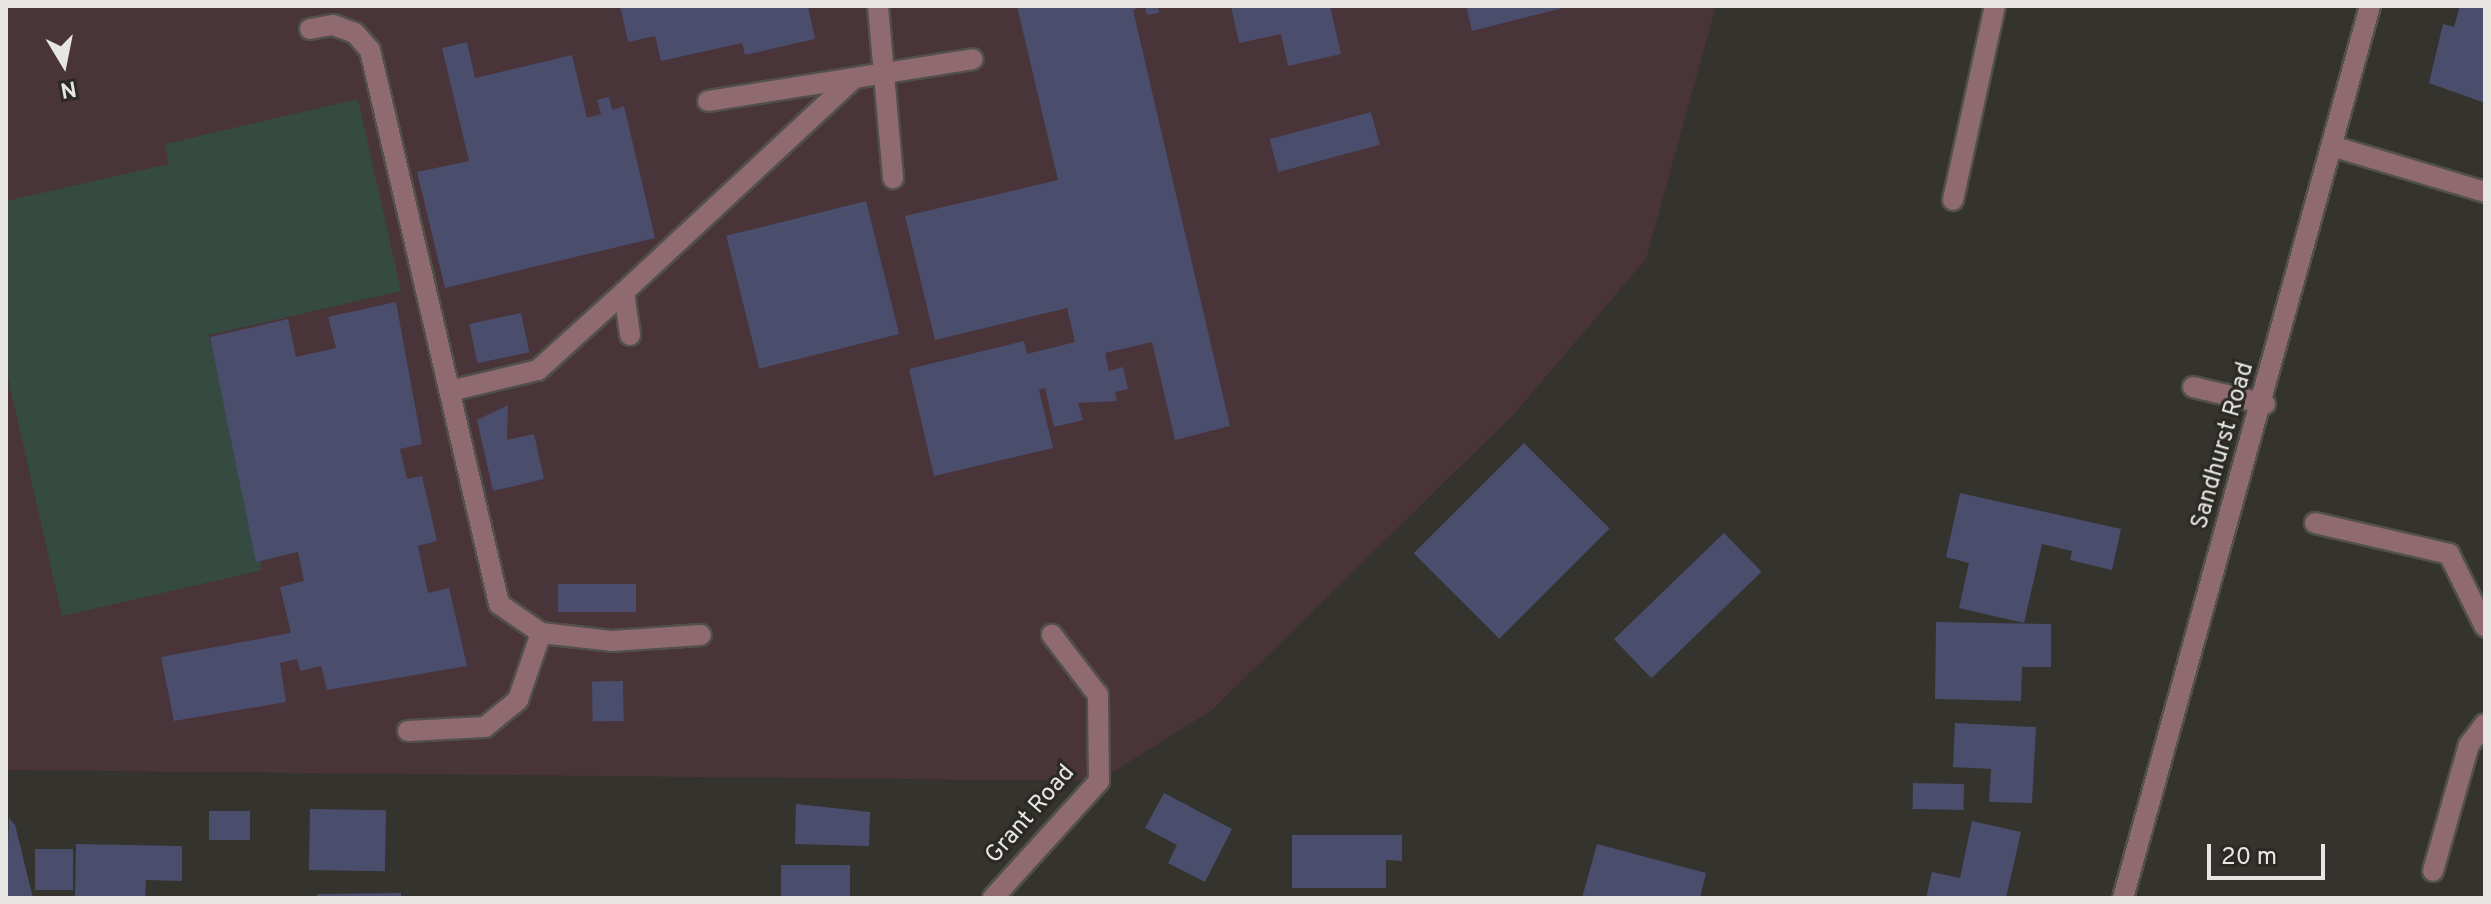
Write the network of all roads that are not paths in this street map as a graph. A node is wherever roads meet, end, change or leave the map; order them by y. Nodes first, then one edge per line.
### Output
1 (878, 6) edge
2 (1995, 6) edge
3 (2370, 6) edge
4 (310, 29) dead end
5 (973, 59) dead end
6 (883, 74) junction
7 (853, 79) junction
8 (708, 101) dead end
9 (2335, 147) junction
10 (893, 178) dead end
11 (2485, 192) edge
12 (1953, 200) dead end
13 (624, 292) junction
14 (630, 335) dead end
15 (2193, 387) dead end
16 (450, 391) junction
17 (2265, 404) junction
18 (2315, 523) dead end
19 (2485, 627) edge
20 (541, 633) junction
21 (701, 635) dead end
22 (1052, 635) dead end
23 (2485, 724) edge
24 (408, 731) dead end
25 (2433, 871) dead end
26 (993, 898) edge
27 (2123, 898) edge

1 - 6 street
2 - 12 street
3 - 9 street, Sandhurst Road
4 - 16 street
5 - 6 street
6 - 7 street
6 - 10 street
7 - 8 street
7 - 13 street
9 - 11 street
9 - 17 street, Sandhurst Road
13 - 14 street
13 - 16 street
15 - 17 street
16 - 20 street
17 - 27 street, Sandhurst Road
18 - 19 street
20 - 21 street
20 - 24 street
22 - 26 street, Grant Road
23 - 25 street

